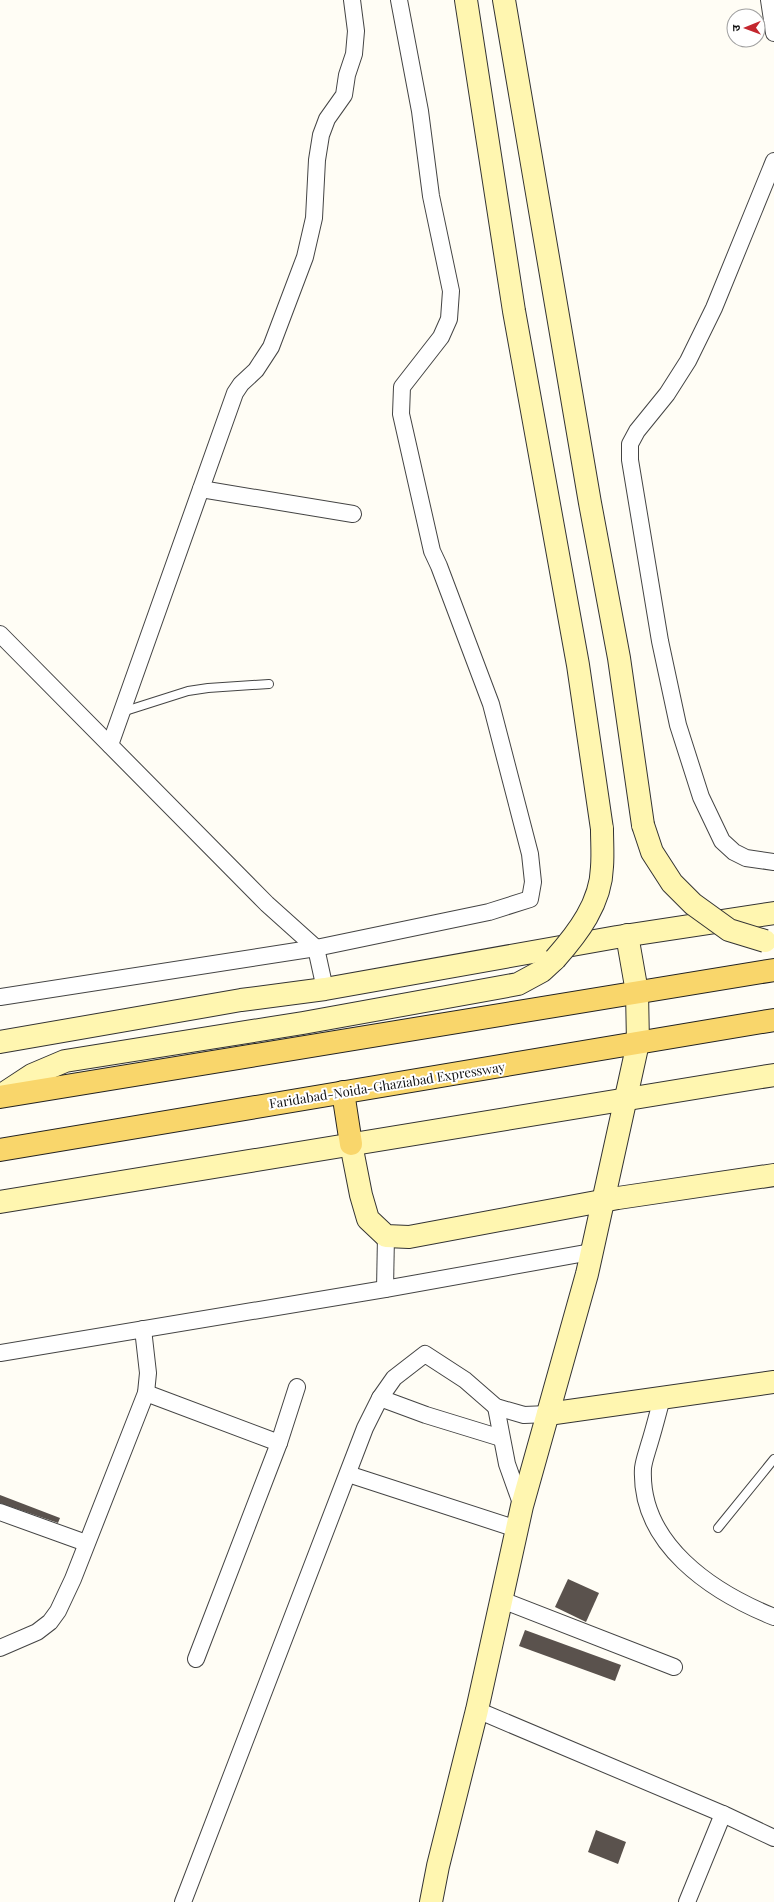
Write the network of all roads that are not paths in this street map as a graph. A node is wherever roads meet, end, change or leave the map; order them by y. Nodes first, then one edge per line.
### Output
1 (352, 0) edge
2 (399, 0) edge
3 (466, 0) edge
4 (504, 0) edge
5 (769, 0) edge
6 (774, 33) edge
7 (774, 161) edge
8 (201, 489) junction
9 (353, 514) dead end
10 (0, 634) edge
11 (269, 684) dead end
12 (122, 712) junction
13 (110, 745) junction
14 (774, 862) edge
15 (774, 913) edge
16 (627, 935) junction
17 (769, 941) edge
18 (316, 948) junction
19 (561, 952) junction
20 (774, 970) edge
21 (325, 988) junction
22 (637, 992) junction
23 (0, 997) edge
24 (774, 1020) edge
25 (0, 1042) edge
26 (638, 1043) junction
27 (774, 1075) edge
28 (343, 1092) junction
29 (0, 1096) edge
30 (625, 1100) junction
31 (352, 1144) junction
32 (0, 1150) edge
33 (774, 1175) edge
34 (602, 1201) junction
35 (0, 1202) edge
36 (386, 1236) junction
37 (591, 1252) junction
38 (385, 1289) junction
39 (143, 1329) junction
40 (0, 1353) edge
41 (774, 1382) edge
42 (297, 1387) dead end
43 (146, 1393) junction
44 (380, 1398) junction
45 (662, 1398) junction
46 (496, 1407) junction
47 (548, 1414) junction
48 (501, 1438) junction
49 (279, 1443) junction
50 (774, 1459) edge
51 (348, 1474) junction
52 (522, 1506) junction
53 (0, 1512) edge
54 (718, 1528) dead end
55 (517, 1529) junction
56 (86, 1543) junction
57 (502, 1600) junction
58 (774, 1617) edge
59 (0, 1648) edge
60 (196, 1659) dead end
61 (674, 1667) dead end
62 (477, 1710) junction
63 (723, 1814) junction
64 (774, 1838) edge
65 (183, 1902) edge
66 (431, 1902) edge
67 (687, 1902) edge

1 - 8 street
2 - 18 street
3 - 19 street, bridge
4 - 17 street, bridge
5 - 6 street
7 - 14 street
8 - 9 street
8 - 12 street
10 - 13 street
11 - 12 lane
12 - 13 street
13 - 18 street
15 - 16 street
16 - 19 street
16 - 22 street
18 - 21 street
18 - 23 street
19 - 21 street
19 - 29 street
20 - 22 main road
21 - 25 street
22 - 26 street
22 - 29 main road
24 - 26 main road, Faridabad-Noida-Ghaziabad Expressway
26 - 28 main road, Faridabad-Noida-Ghaziabad Expressway
26 - 30 street
27 - 30 street
28 - 31 main road
28 - 32 main road, Faridabad-Noida-Ghaziabad Expressway
30 - 31 street
30 - 34 street
31 - 35 street
31 - 36 street
33 - 34 street
34 - 36 street
34 - 37 street
36 - 38 street
37 - 38 street
37 - 47 street
38 - 39 street
39 - 40 street
39 - 43 street
41 - 45 street
42 - 49 street
43 - 49 street
43 - 56 street
44 - 46 street
44 - 48 street
44 - 51 street
45 - 47 street
45 - 58 street
46 - 47 street
46 - 48 street
47 - 52 street
48 - 52 street
49 - 60 street
50 - 54 lane
51 - 55 street
51 - 65 street
52 - 55 street
53 - 56 street
55 - 57 street
56 - 59 street
57 - 61 street
57 - 62 street
62 - 63 street
62 - 66 street
63 - 64 street
63 - 67 street

